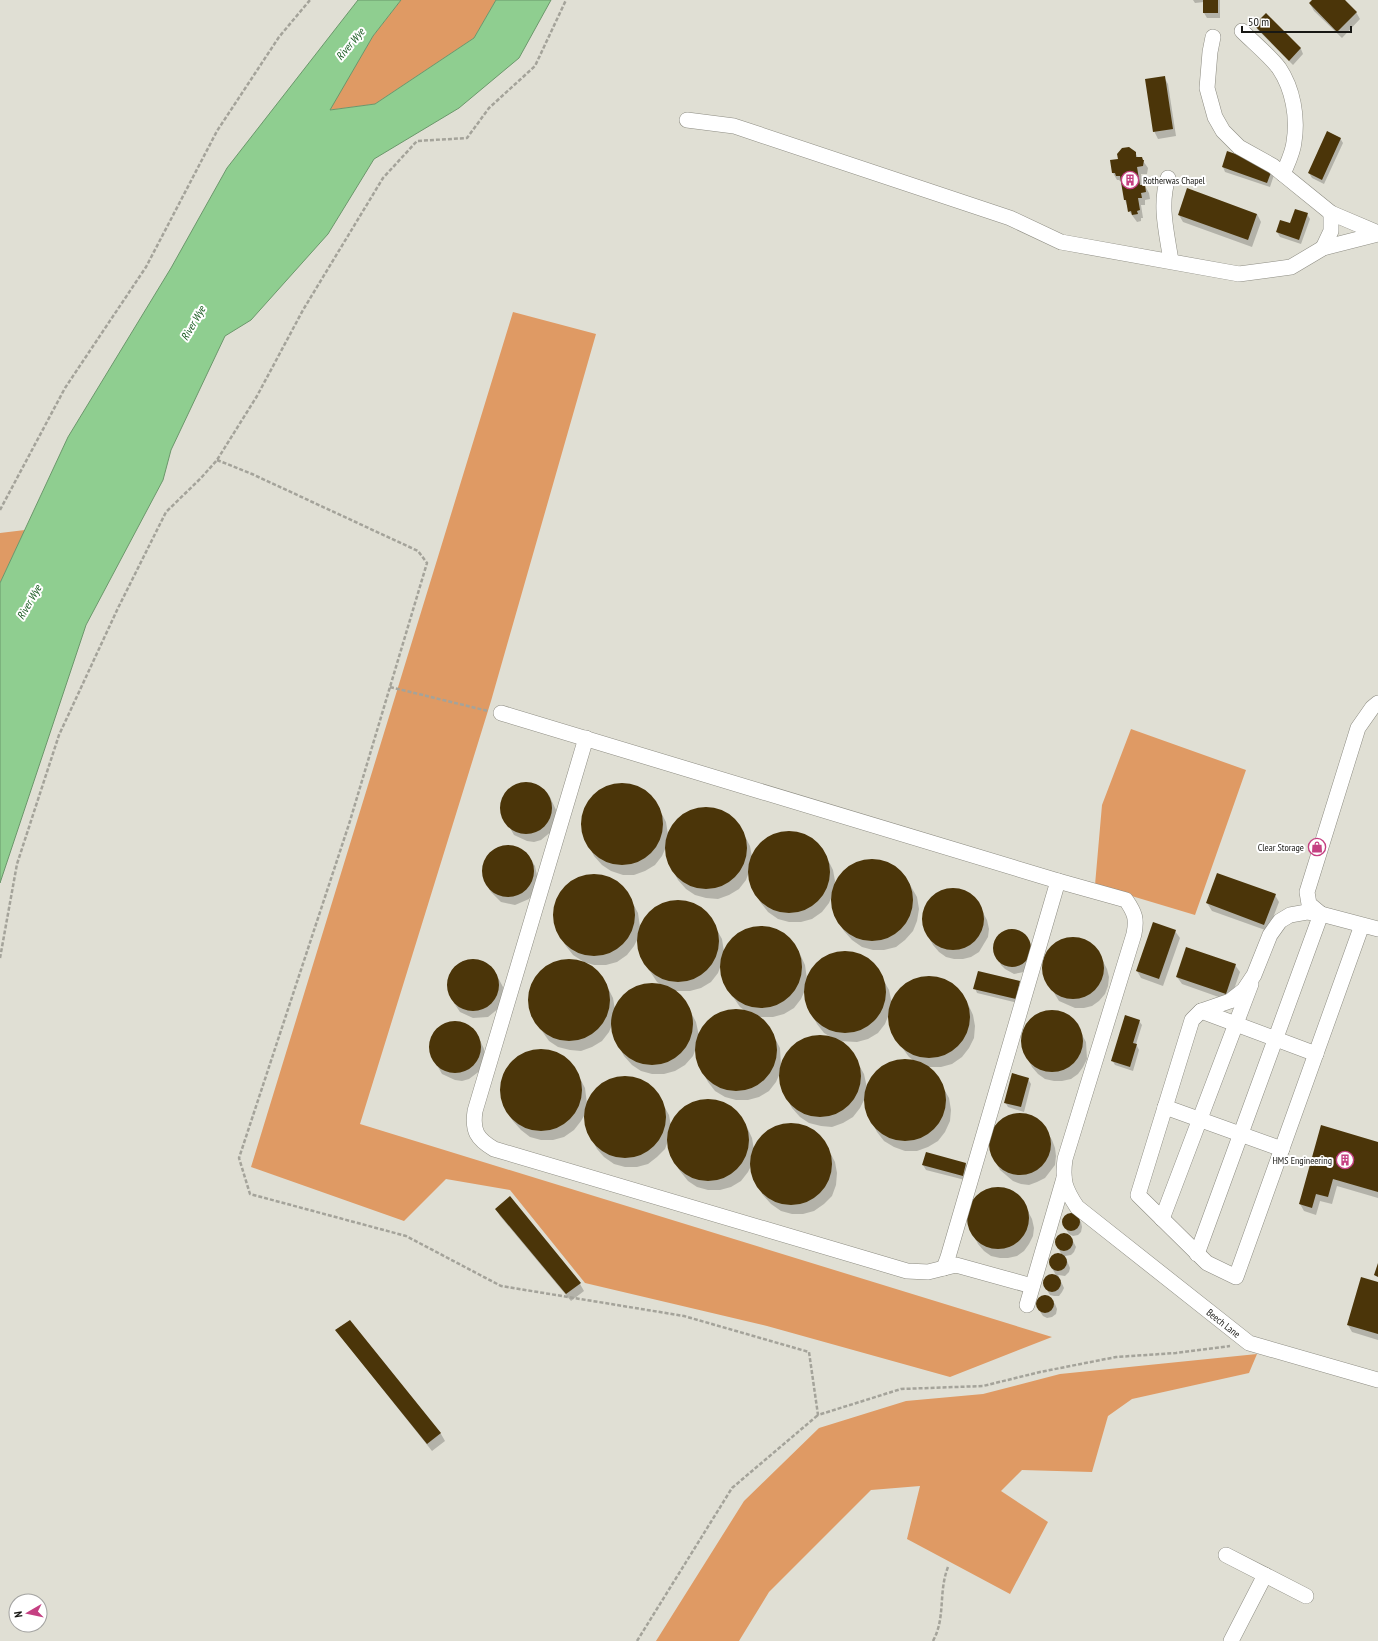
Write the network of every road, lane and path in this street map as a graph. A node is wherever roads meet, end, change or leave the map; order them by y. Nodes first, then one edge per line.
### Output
1 (310, 0) edge
2 (566, 0) edge
3 (1242, 31) dead end
4 (1213, 37) dead end
5 (687, 120) dead end
6 (1284, 174) junction
7 (1168, 178) dead end
8 (1331, 213) junction
9 (1378, 234) edge
10 (1323, 248) junction
11 (1171, 261) junction
12 (216, 460) junction
13 (0, 510) edge
14 (390, 687) junction
15 (1378, 703) edge
16 (501, 714) joint
17 (586, 738) junction
18 (1058, 881) junction
19 (1321, 914) junction
20 (1362, 925) junction
21 (1378, 929) edge
22 (0, 958) edge
23 (1254, 975) junction
24 (1201, 1010) junction
25 (1236, 1024) junction
26 (1276, 1039) junction
27 (1316, 1054) junction
28 (1166, 1107) junction
29 (1200, 1120) junction
30 (1241, 1134) junction
31 (1282, 1149) junction
32 (1064, 1177) junction
33 (1162, 1219) junction
34 (1197, 1254) junction
35 (944, 1268) junction
36 (1032, 1286) junction
37 (1027, 1305) dead end
38 (1249, 1343) junction
39 (1378, 1380) edge
40 (818, 1415) junction
41 (1226, 1555) dead end
42 (948, 1567) dead end
43 (1265, 1575) junction
44 (1306, 1596) dead end
45 (637, 1641) edge
46 (933, 1641) edge
47 (1231, 1641) edge

1 - 13 path
2 - 12 path
3 - 6 street
4 - 6 street
5 - 11 street
6 - 8 street
7 - 11 street
8 - 9 street
8 - 10 street
9 - 10 street
10 - 11 street
12 - 14 path
12 - 22 path
14 - 16 path
14 - 40 path
15 - 19 street
16 - 17 street
17 - 18 street
17 - 35 street
18 - 32 street
18 - 35 street
19 - 20 street
19 - 23 street
19 - 26 street
20 - 21 street
20 - 27 street
23 - 24 street
23 - 25 street
24 - 25 street
24 - 28 street
25 - 26 street
25 - 29 street
26 - 27 street
26 - 30 street
27 - 31 street
28 - 29 street
28 - 33 street
29 - 30 street
29 - 33 street
30 - 31 street
30 - 34 street
31 - 34 street
32 - 36 street
32 - 38 street, Beech Lane
33 - 34 street
35 - 36 street
36 - 37 street
38 - 39 street, Beech Lane
38 - 40 path
40 - 45 path
41 - 43 street
42 - 46 path
43 - 44 street
43 - 47 street

